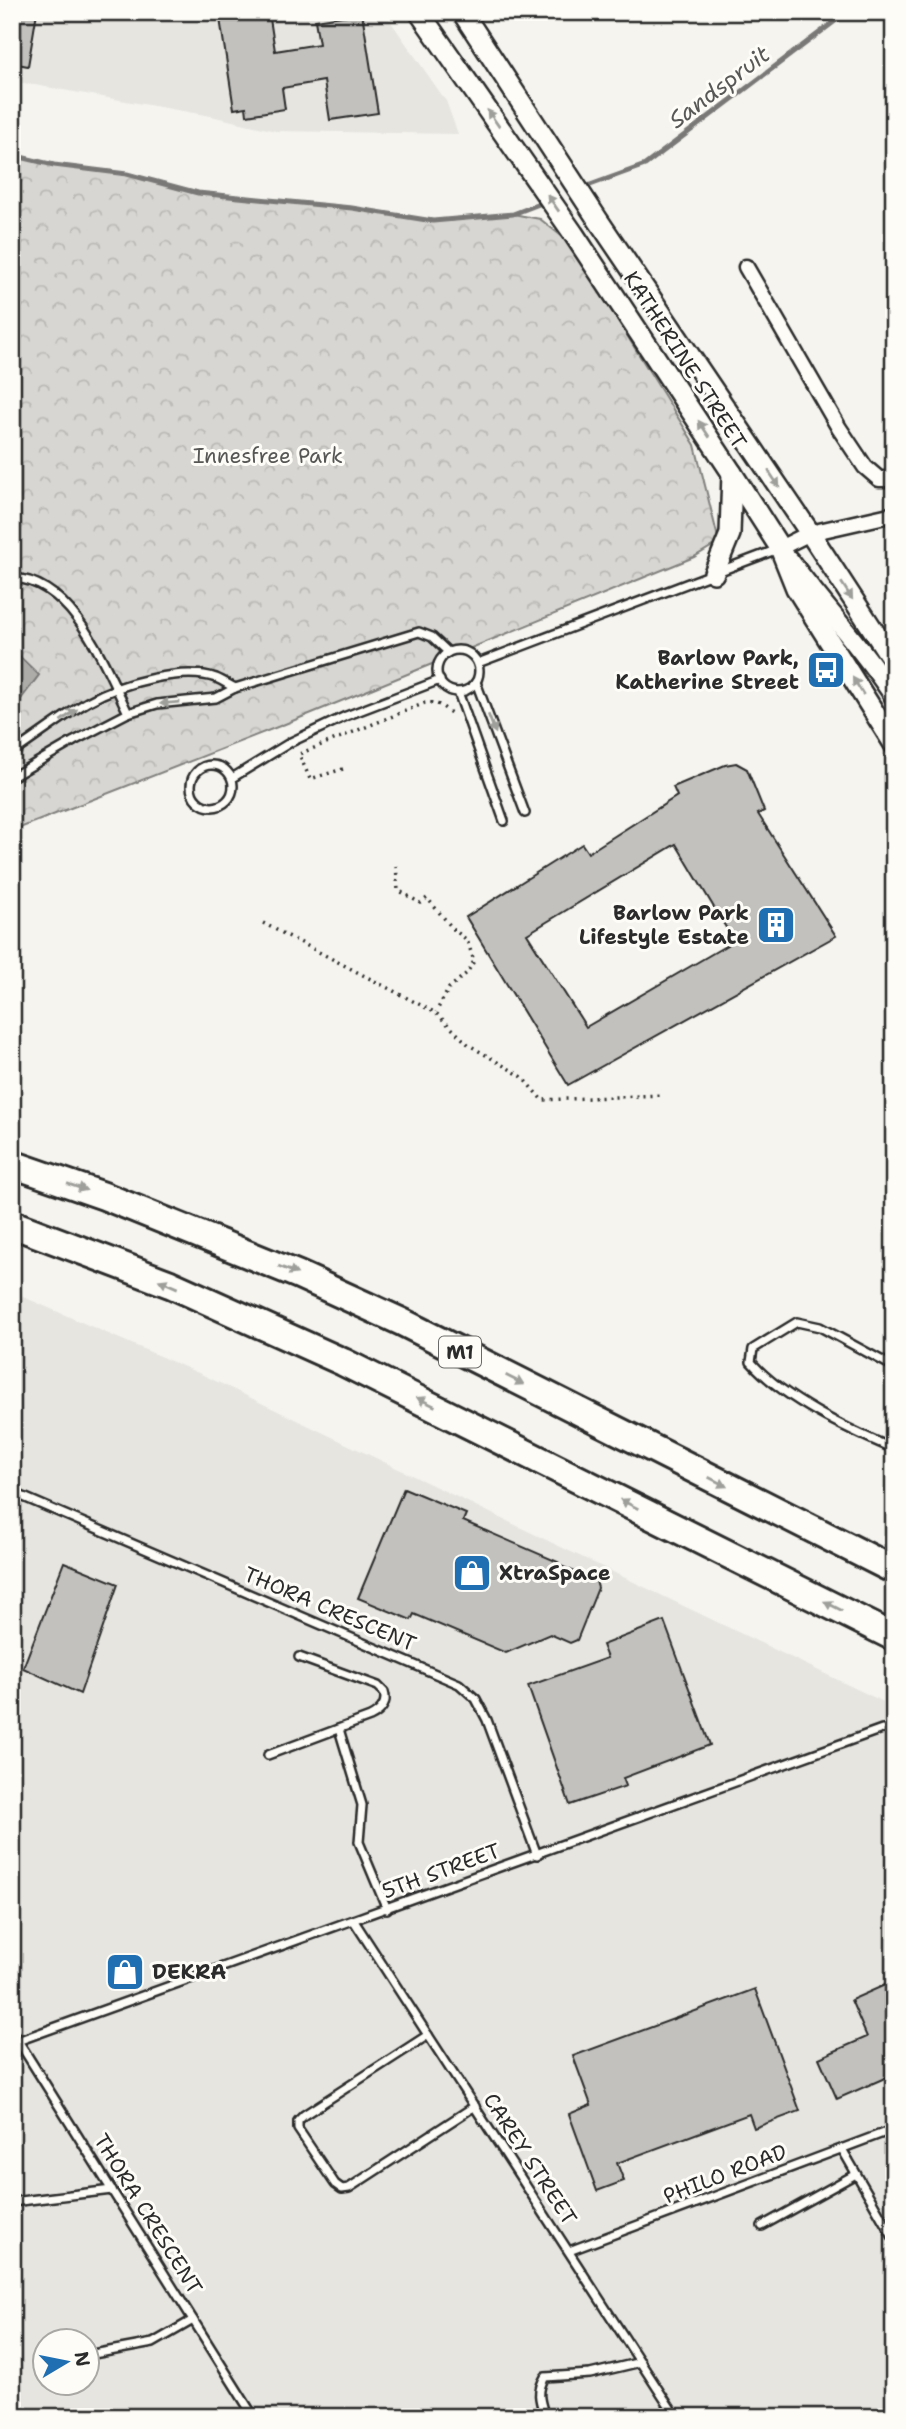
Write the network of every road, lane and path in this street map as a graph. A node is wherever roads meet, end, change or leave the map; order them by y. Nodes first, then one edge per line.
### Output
1 (419, 12) edge
2 (463, 12) edge
3 (746, 267) dead end
4 (732, 473) junction
5 (894, 479) edge
6 (894, 514) edge
7 (810, 533) junction
8 (780, 548) junction
9 (715, 573) junction
10 (12, 578) edge
11 (448, 652) junction
12 (894, 662) edge
13 (478, 663) junction
14 (440, 680) junction
15 (476, 682) junction
16 (236, 688) junction
17 (117, 690) junction
18 (458, 691) junction
19 (894, 696) edge
20 (465, 710) junction
21 (128, 713) junction
22 (894, 744) edge
23 (12, 753) edge
24 (342, 769) dead end
25 (12, 778) edge
26 (232, 778) junction
27 (525, 813) dead end
28 (504, 821) dead end
29 (396, 866) dead end
30 (263, 923) dead end
31 (436, 1013) junction
32 (663, 1095) dead end
33 (12, 1164) edge
34 (12, 1224) edge
35 (894, 1367) edge
36 (894, 1449) edge
37 (12, 1492) edge
38 (894, 1570) edge
39 (894, 1637) edge
40 (299, 1657) dead end
41 (339, 1729) junction
42 (882, 1729) dead end
43 (268, 1755) dead end
44 (537, 1855) junction
45 (387, 1909) junction
46 (354, 1921) junction
47 (12, 2031) edge
48 (429, 2035) junction
49 (16, 2043) edge
50 (475, 2106) junction
51 (894, 2129) edge
52 (842, 2149) junction
53 (856, 2175) junction
54 (112, 2190) junction
55 (12, 2202) edge
56 (762, 2226) dead end
57 (894, 2239) edge
58 (569, 2251) junction
59 (193, 2320) junction
60 (102, 2353) edge
61 (641, 2362) junction
62 (254, 2417) edge
63 (545, 2417) edge
64 (676, 2417) edge

4 -> 1 main road, KATHERINE STREET
2 -> 7 main road, KATHERINE STREET
3 - 5 street
4 - 8 main road, KATHERINE STREET
4 - 9 main road
6 - 7 street
7 - 8 street
7 -> 12 main road, KATHERINE STREET
8 - 9 lane
8 - 19 street
22 -> 8 main road, KATHERINE STREET
9 - 13 lane
10 - 17 lane
11 - 13 lane
11 - 14 lane
11 - 16 lane
13 - 15 lane
14 - 18 lane
14 - 26 lane
15 - 18 lane
15 -> 27 lane
16 - 17 lane
16 -> 21 lane
17 - 21 lane
23 -> 17 lane
18 - 20 lane
20 - 24 path
20 - 28 lane
21 - 25 lane
26 - 26 lane
29 - 31 path
30 - 31 path
31 - 32 path
33 -> 38 highway, M1
39 -> 34 highway
35 - 36 lane
37 - 44 lane, THORA CRESCENT
40 - 41 lane
41 - 43 lane
41 - 45 lane
42 - 44 lane, 5TH STREET
44 - 45 lane, 5TH STREET
45 - 46 lane, 5TH STREET
46 - 48 lane, CAREY STREET
46 - 49 lane, 5TH STREET
47 - 49 lane, THORA CRESCENT
48 - 50 lane, CAREY STREET
48 - 50 lane
49 - 54 lane, THORA CRESCENT
50 - 58 lane, CAREY STREET
51 - 52 lane, PHILO ROAD
52 - 53 lane
52 - 58 lane, PHILO ROAD
53 - 56 lane
53 - 57 lane
54 - 55 lane
54 - 59 lane, THORA CRESCENT
58 - 61 lane, CAREY STREET
59 - 60 lane
59 - 62 lane, THORA CRESCENT
61 - 63 lane
61 - 64 lane, CAREY STREET

